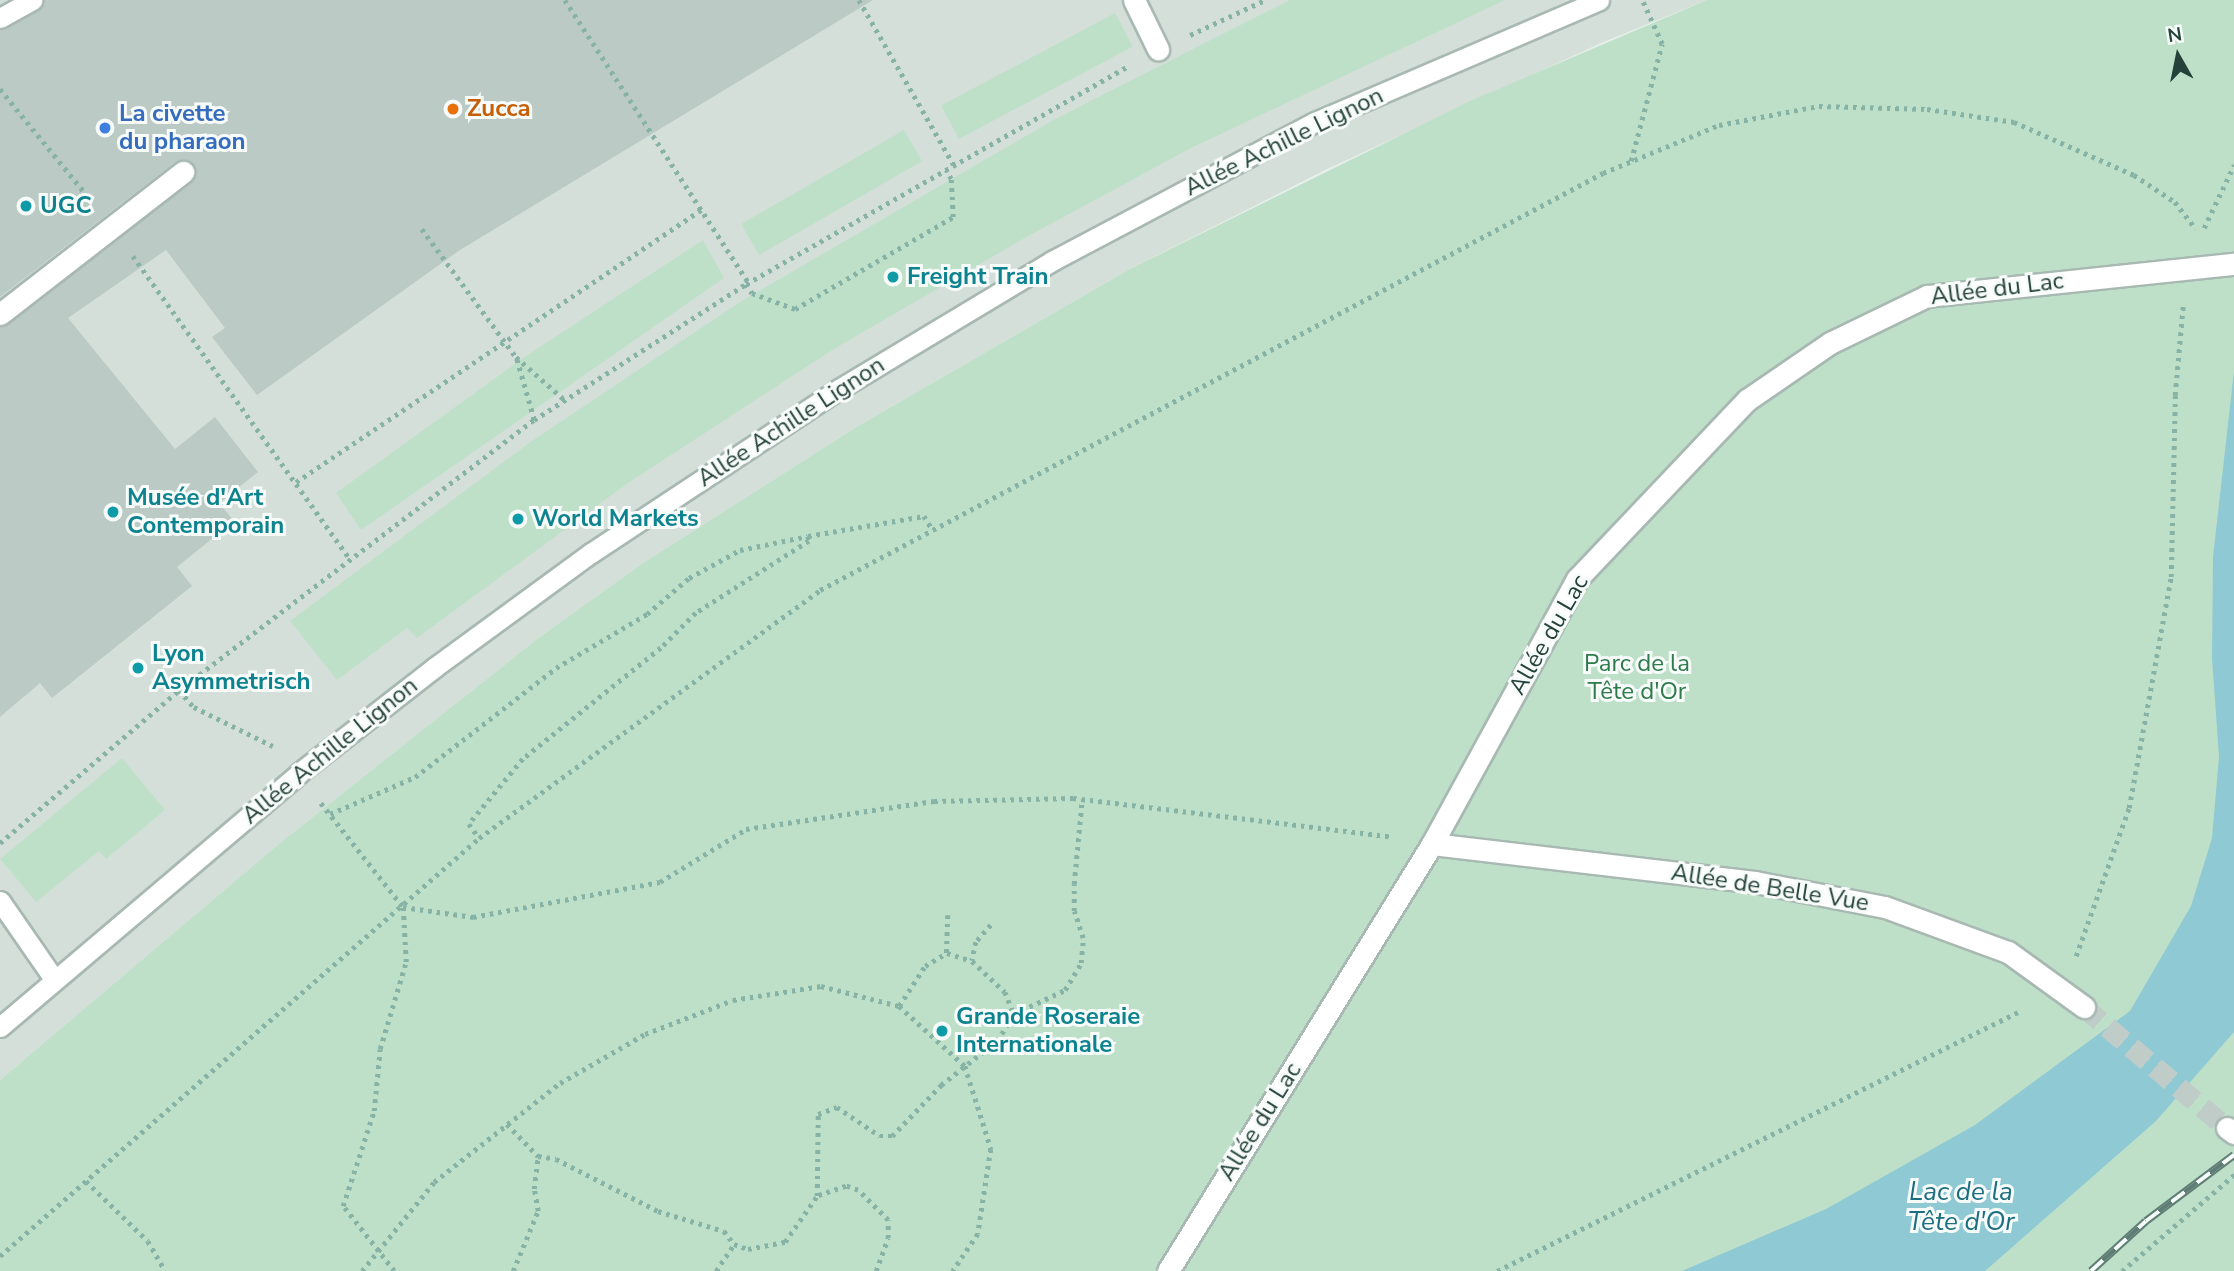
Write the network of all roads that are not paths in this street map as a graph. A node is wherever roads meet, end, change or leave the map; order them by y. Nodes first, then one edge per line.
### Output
1 (32, 0) edge
2 (1599, 0) edge
3 (1135, 3) edge
4 (0, 18) edge
5 (1158, 49) road end
6 (183, 172) dead end
7 (2234, 264) edge
8 (0, 314) edge
9 (1432, 844) junction
10 (0, 901) edge
11 (54, 979) junction
12 (2084, 1007) tunnel mouth
13 (0, 1027) edge
14 (1168, 1271) edge

1 - 4 lane
2 - 11 lane, Allée Achille Lignon
3 - 5 street
6 - 8 street
7 - 9 street, Allée du Lac
9 - 12 street, Allée de Belle Vue
9 - 14 street, Allée du Lac
10 - 11 lane
11 - 13 lane, Allée Achille Lignon

